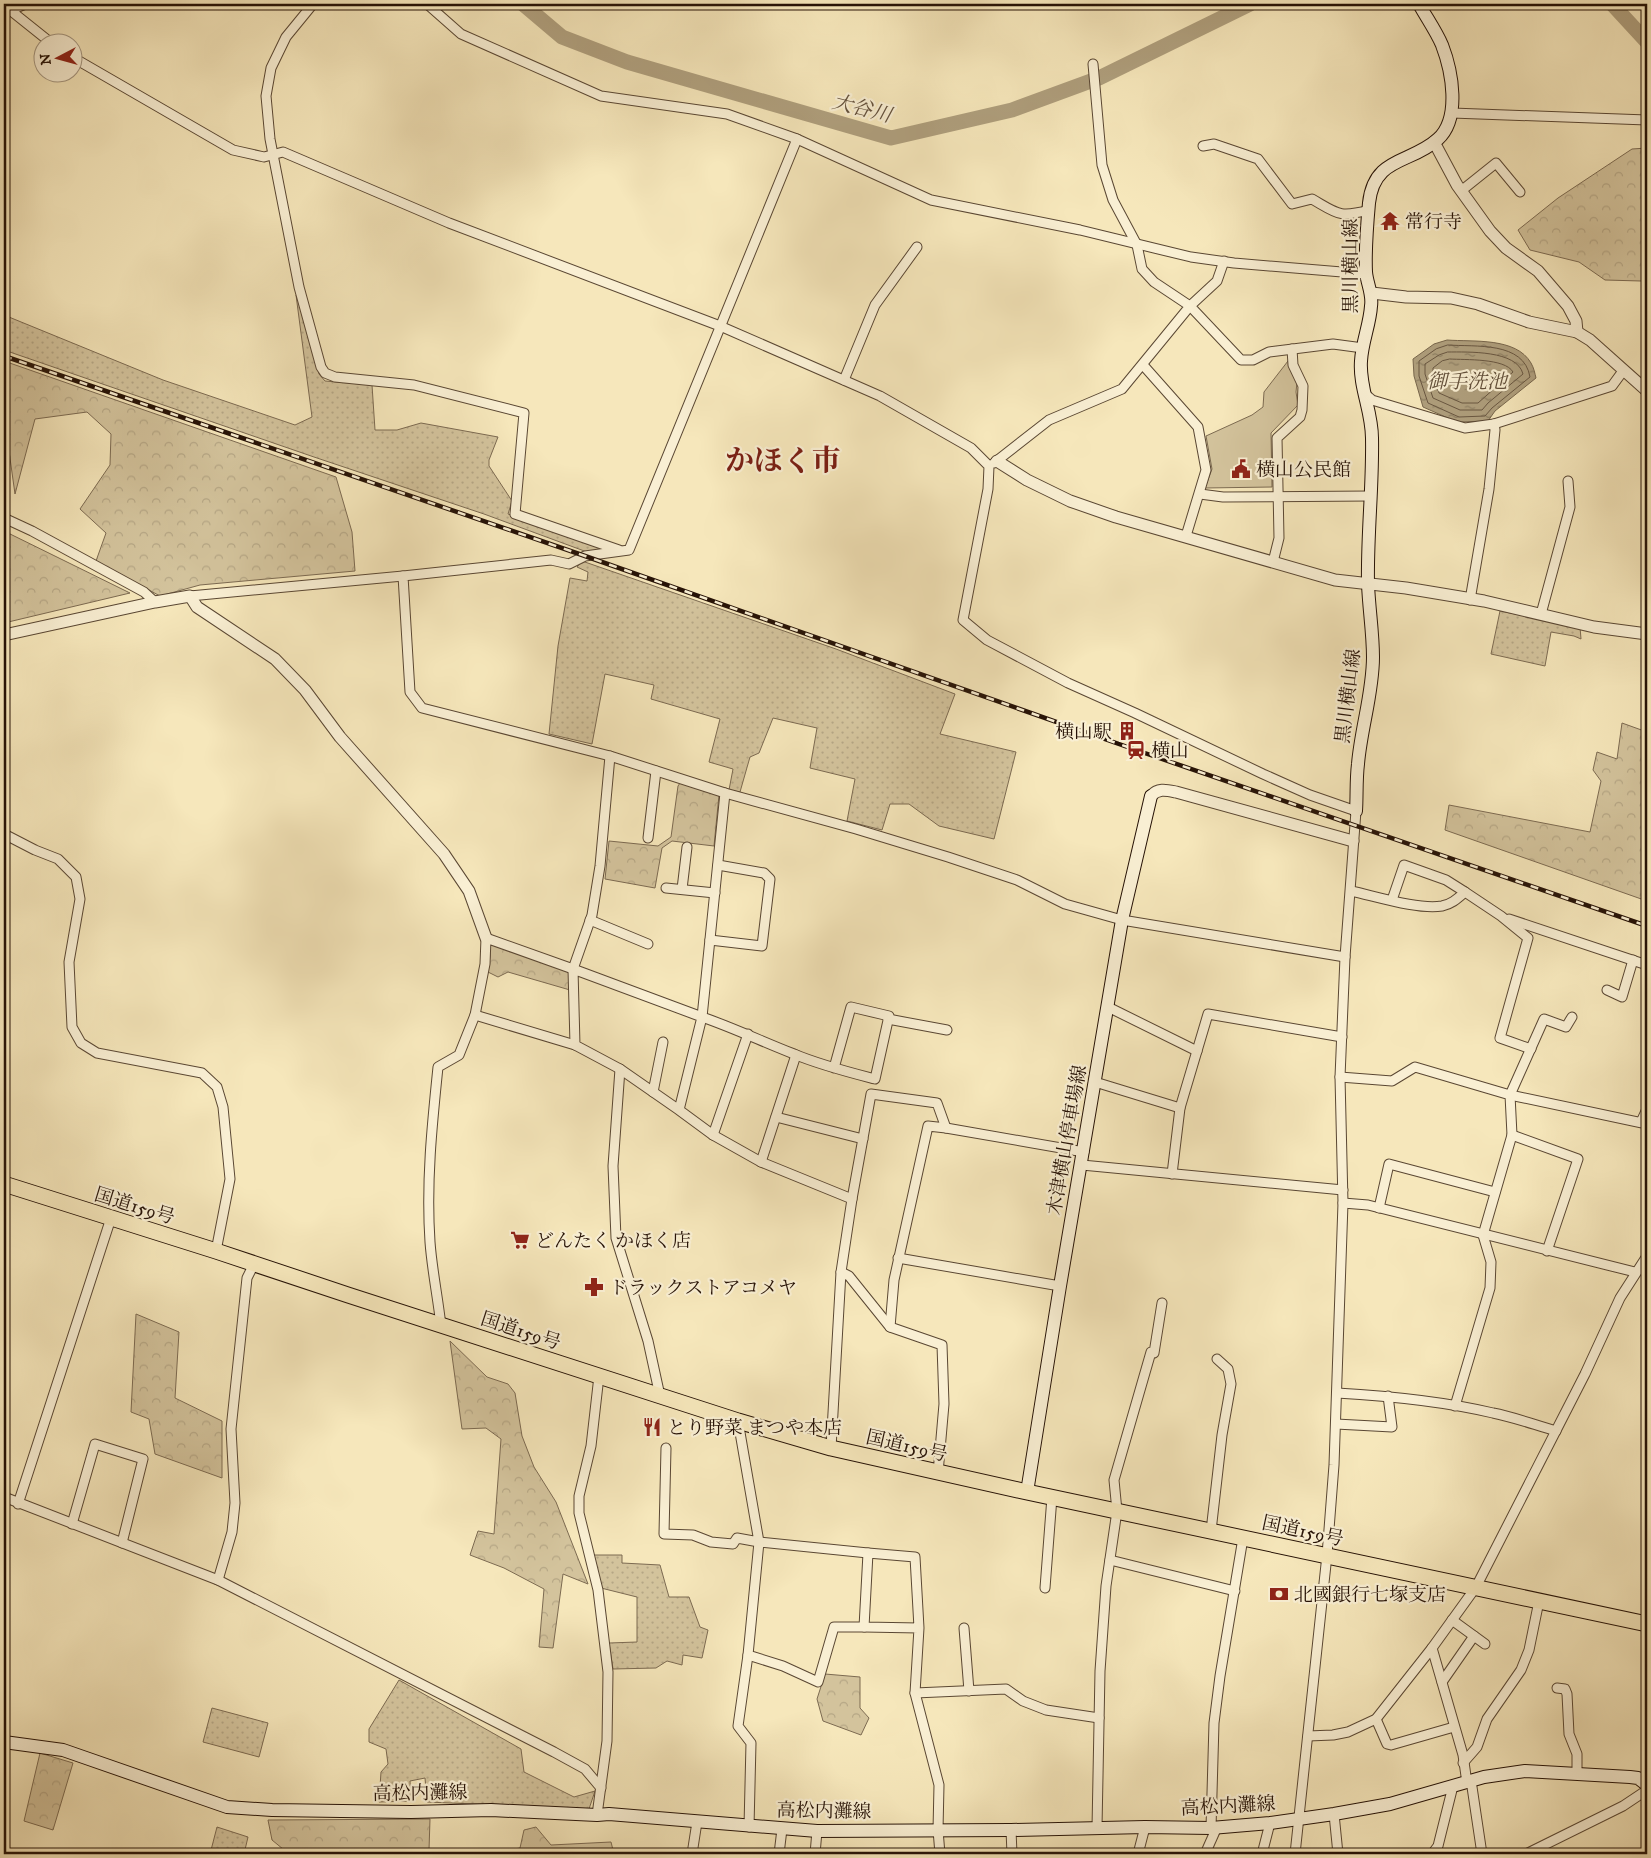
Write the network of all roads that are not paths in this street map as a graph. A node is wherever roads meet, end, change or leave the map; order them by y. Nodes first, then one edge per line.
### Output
1 (23, 4) edge
2 (313, 4) edge
3 (427, 4) edge
4 (1419, 4) edge
5 (7, 11) edge
6 (36, 32) edge
7 (82, 63) edge
8 (1093, 66) dead end
9 (1452, 113) junction
10 (1647, 120) edge
11 (797, 138) junction
12 (1434, 142) junction
13 (1203, 146) dead end
14 (274, 155) junction
15 (1461, 191) junction
16 (1520, 192) dead end
17 (1369, 210) junction
18 (1137, 245) junction
19 (917, 247) dead end
20 (1224, 261) junction
21 (1366, 274) junction
22 (1372, 293) junction
23 (1190, 306) junction
24 (720, 326) junction
25 (1577, 332) junction
26 (1363, 348) junction
27 (1292, 349) junction
28 (1143, 365) junction
29 (1623, 371) junction
30 (844, 380) junction
31 (1647, 391) edge
32 (1364, 393) junction
33 (1494, 424) junction
34 (993, 464) junction
35 (1568, 481) dead end
36 (1200, 494) junction
37 (1278, 496) junction
38 (1370, 496) junction
39 (4, 518) edge
40 (1186, 536) junction
41 (621, 551) junction
42 (1273, 562) junction
43 (403, 576) junction
44 (1368, 584) junction
45 (190, 596) junction
46 (1470, 600) junction
47 (155, 602) junction
48 (1541, 614) junction
49 (1647, 634) edge
50 (4, 635) edge
51 (610, 756) junction
52 (656, 771) junction
53 (725, 794) junction
54 (1151, 796) joint
55 (1356, 811) junction
56 (4, 834) edge
57 (648, 838) dead end
58 (1353, 841) junction
59 (687, 847) dead end
60 (718, 865) junction
61 (666, 888) dead end
62 (682, 889) junction
63 (1351, 891) junction
64 (1465, 892) junction
65 (715, 893) junction
66 (1392, 900) junction
67 (1501, 916) junction
68 (590, 920) junction
69 (1122, 920) junction
70 (486, 938) junction
71 (710, 940) junction
72 (648, 944) dead end
73 (1345, 957) junction
74 (1633, 960) junction
75 (1647, 965) edge
76 (573, 969) junction
77 (1607, 990) dead end
78 (1108, 1007) junction
79 (475, 1015) junction
80 (702, 1017) junction
81 (1572, 1017) dead end
82 (888, 1019) junction
83 (947, 1030) dead end
84 (748, 1034) junction
85 (1342, 1037) junction
86 (663, 1042) dead end
87 (575, 1045) junction
88 (1530, 1049) junction
89 (1197, 1051) junction
90 (796, 1055) junction
91 (834, 1068) junction
92 (620, 1069) junction
93 (1340, 1077) junction
94 (875, 1079) junction
95 (1095, 1082) junction
96 (653, 1092) junction
97 (871, 1094) junction
98 (1510, 1095) junction
99 (1180, 1108) junction
100 (1647, 1109) edge
101 (679, 1110) junction
102 (776, 1117) junction
103 (1645, 1126) edge
104 (946, 1128) junction
105 (712, 1135) junction
106 (1512, 1135) junction
107 (863, 1140) junction
108 (1083, 1158) junction
109 (761, 1162) junction
110 (1172, 1174) junction
111 (4, 1184) edge
112 (1343, 1190) junction
113 (1495, 1192) junction
114 (852, 1199) junction
115 (1343, 1203) junction
116 (1379, 1208) junction
117 (111, 1218) junction
118 (1483, 1235) junction
119 (216, 1251) junction
120 (1547, 1251) junction
121 (1647, 1256) edge
122 (898, 1258) junction
123 (254, 1264) junction
124 (840, 1272) junction
125 (1636, 1272) junction
126 (1060, 1286) junction
127 (1162, 1303) dead end
128 (442, 1326) junction
129 (890, 1327) junction
130 (1217, 1359) dead end
131 (599, 1376) junction
132 (1337, 1393) junction
133 (660, 1396) junction
134 (1388, 1396) junction
135 (1455, 1406) junction
136 (738, 1421) junction
137 (1336, 1424) junction
138 (1556, 1431) junction
139 (666, 1448) dead end
140 (831, 1448) junction
141 (938, 1472) junction
142 (1027, 1492) junction
143 (4, 1497) edge
144 (1052, 1497) junction
145 (18, 1504) junction
146 (1117, 1511) junction
147 (72, 1524) junction
148 (1211, 1531) junction
149 (1243, 1538) junction
150 (759, 1542) junction
151 (122, 1543) junction
152 (868, 1553) junction
153 (1327, 1555) junction
154 (1110, 1560) junction
155 (218, 1580) junction
156 (1476, 1587) junction
157 (1045, 1588) dead end
158 (1235, 1591) junction
159 (1539, 1601) junction
160 (1452, 1620) junction
161 (1647, 1624) edge
162 (864, 1627) junction
163 (919, 1628) junction
164 (964, 1628) dead end
165 (1474, 1636) junction
166 (1485, 1644) dead end
167 (1432, 1648) junction
168 (748, 1655) junction
169 (1442, 1682) junction
170 (1557, 1688) dead end
171 (969, 1691) junction
172 (915, 1693) junction
173 (1099, 1718) junction
174 (1376, 1720) junction
175 (1454, 1727) junction
176 (1308, 1736) junction
177 (4, 1742) edge
178 (1463, 1759) junction
179 (1577, 1774) junction
180 (1468, 1782) junction
181 (1647, 1785) edge
182 (1453, 1786) junction
183 (601, 1788) junction
184 (1647, 1790) edge
185 (1334, 1814) junction
186 (597, 1815) junction
187 (1299, 1818) junction
188 (697, 1822) junction
189 (1270, 1823) junction
190 (748, 1826) junction
191 (1145, 1827) junction
192 (1214, 1827) junction
193 (1097, 1828) junction
194 (782, 1829) junction
195 (938, 1830) junction
196 (1010, 1830) junction
197 (817, 1831) junction
198 (692, 1854) edge
199 (779, 1854) edge
200 (815, 1854) edge
201 (940, 1854) edge
202 (1012, 1854) edge
203 (1138, 1854) edge
204 (1205, 1854) edge
205 (1262, 1854) edge
206 (1295, 1854) edge
207 (1338, 1854) edge
208 (1432, 1854) edge
209 (1482, 1854) edge
210 (1526, 1854) edge

1 - 5 street
2 - 14 street
3 - 11 street
4 - 9 main road, 黒川横山線
5 - 6 street
7 - 14 street
8 - 18 street
9 - 10 street
9 - 12 main road, 黒川横山線
11 - 18 street
11 - 24 street
12 - 15 street
12 - 17 main road, 黒川横山線
13 - 17 street
14 - 24 street
14 - 41 street
15 - 16 street
15 - 25 street
17 - 21 main road, 黒川横山線
18 - 20 street
18 - 23 street
19 - 30 street
20 - 21 street
20 - 23 street
21 - 22 main road, 黒川横山線
22 - 25 street
22 - 26 main road, 黒川横山線
23 - 27 street
23 - 28 street
24 - 30 street
24 - 41 street
25 - 29 street
26 - 27 street
26 - 32 main road, 黒川横山線
27 - 37 street
28 - 34 street
28 - 36 street
29 - 31 street
29 - 33 street
30 - 34 street
32 - 33 street
32 - 38 main road, 黒川横山線
33 - 46 street
34 - 40 street
34 - 55 street
35 - 48 street
36 - 37 street
36 - 40 street
37 - 38 street
37 - 42 street
38 - 44 main road, 黒川横山線
39 - 47 street
40 - 42 street
41 - 43 street
42 - 44 street
43 - 45 street
43 - 51 street
44 - 46 street
44 - 55 main road, 黒川横山線
45 - 47 street
45 - 70 street
46 - 48 street
47 - 50 street
48 - 49 street
51 - 52 street
51 - 68 street
52 - 53 street
52 - 57 street
53 - 60 street
53 - 69 street
54 - 58 street
54 - 69 main road, 木津横山停車場線
55 - 58 street
56 - 119 street
58 - 63 street
59 - 62 street
60 - 65 street
60 - 71 street
61 - 62 street
62 - 65 street
63 - 66 street
63 - 73 street
64 - 66 street
64 - 66 street
64 - 67 street
65 - 71 street
67 - 74 street
67 - 88 street
68 - 72 street
68 - 76 street
69 - 73 street
69 - 78 main road, 木津横山停車場線
70 - 76 street
70 - 79 street
71 - 80 street
73 - 85 street
74 - 75 street
74 - 77 street
76 - 80 street
76 - 87 street
78 - 89 street
78 - 95 main road, 木津横山停車場線
79 - 87 street
79 - 128 street
80 - 84 street
80 - 101 street
81 - 88 street
82 - 83 street
82 - 91 street
82 - 94 street
84 - 90 street
84 - 105 street
85 - 89 street
85 - 93 street
86 - 96 street
87 - 92 street
88 - 98 street
89 - 99 street
90 - 91 street
90 - 102 street
91 - 94 street
92 - 96 street
92 - 133 street
93 - 98 street
93 - 112 street
94 - 97 street
95 - 99 street
95 - 108 main road, 木津横山停車場線
96 - 101 street
97 - 104 street
97 - 107 street
98 - 103 street
98 - 106 street
99 - 110 street
100 - 103 street
101 - 105 street
102 - 107 street
102 - 109 street
104 - 108 street
104 - 122 street
105 - 109 street
106 - 113 street
106 - 120 street
107 - 114 street
108 - 110 street
108 - 126 main road, 木津横山停車場線
109 - 114 street
110 - 112 street
111 - 117 highway, 国道159号
112 - 115 street
113 - 116 street
113 - 118 street
114 - 124 street
115 - 116 street
115 - 132 street
116 - 118 street
117 - 119 highway, 国道159号
117 - 145 street
118 - 120 street
118 - 135 street
119 - 123 highway, 国道159号
120 - 125 street
121 - 125 street
122 - 126 street
122 - 129 street
123 - 128 highway, 国道159号
123 - 155 street
124 - 129 street
124 - 140 street
125 - 138 street
126 - 142 main road, 木津横山停車場線
127 - 146 street
128 - 131 highway, 国道159号
129 - 141 street
130 - 148 street
131 - 133 highway, 国道159号
131 - 183 street
132 - 134 street
132 - 137 street
133 - 136 highway, 国道159号
134 - 135 street
134 - 137 street
135 - 138 street
136 - 140 highway, 国道159号
136 - 150 street
137 - 153 street
138 - 156 street
139 - 150 street
140 - 141 highway, 国道159号
141 - 142 highway, 国道159号
142 - 144 highway, 国道159号
143 - 145 street
144 - 146 highway, 国道159号
144 - 157 street
145 - 147 street
146 - 148 highway, 国道159号
146 - 154 street
147 - 151 street
147 - 151 street
148 - 149 highway, 国道159号
149 - 153 highway, 国道159号
149 - 158 street
150 - 152 street
150 - 168 street
151 - 155 street
152 - 162 street
152 - 163 street
153 - 156 highway, 国道159号
153 - 176 street
154 - 158 street
154 - 173 street
155 - 183 street
156 - 159 highway, 国道159号
156 - 160 street
158 - 192 street
159 - 161 highway, 国道159号
159 - 178 street
160 - 165 street
160 - 167 street
162 - 163 street
162 - 168 street
163 - 172 street
164 - 171 street
165 - 166 street
165 - 169 street
167 - 169 street
167 - 174 street
168 - 190 street
169 - 175 street
170 - 179 street
171 - 172 street
171 - 173 street
172 - 195 street
173 - 193 street
174 - 175 street
174 - 176 street
175 - 178 street
176 - 187 street
177 - 186 main road, 高松内灘線
178 - 180 street
179 - 180 main road, 高松内灘線
179 - 181 main road, 高松内灘線
180 - 182 main road, 高松内灘線
180 - 209 street
182 - 185 main road, 高松内灘線
182 - 208 street
183 - 186 street
184 - 210 street
185 - 187 main road, 高松内灘線
185 - 207 street
186 - 188 main road, 高松内灘線
187 - 189 main road, 高松内灘線
187 - 206 street
188 - 190 main road, 高松内灘線
188 - 198 street
189 - 192 main road, 高松内灘線
189 - 205 street
190 - 194 main road, 高松内灘線
191 - 192 main road, 高松内灘線
191 - 193 main road, 高松内灘線
191 - 203 street
192 - 204 street
193 - 196 main road, 高松内灘線
194 - 197 main road, 高松内灘線
194 - 199 street
195 - 196 main road, 高松内灘線
195 - 197 main road, 高松内灘線
195 - 201 street
196 - 202 street
197 - 200 street

